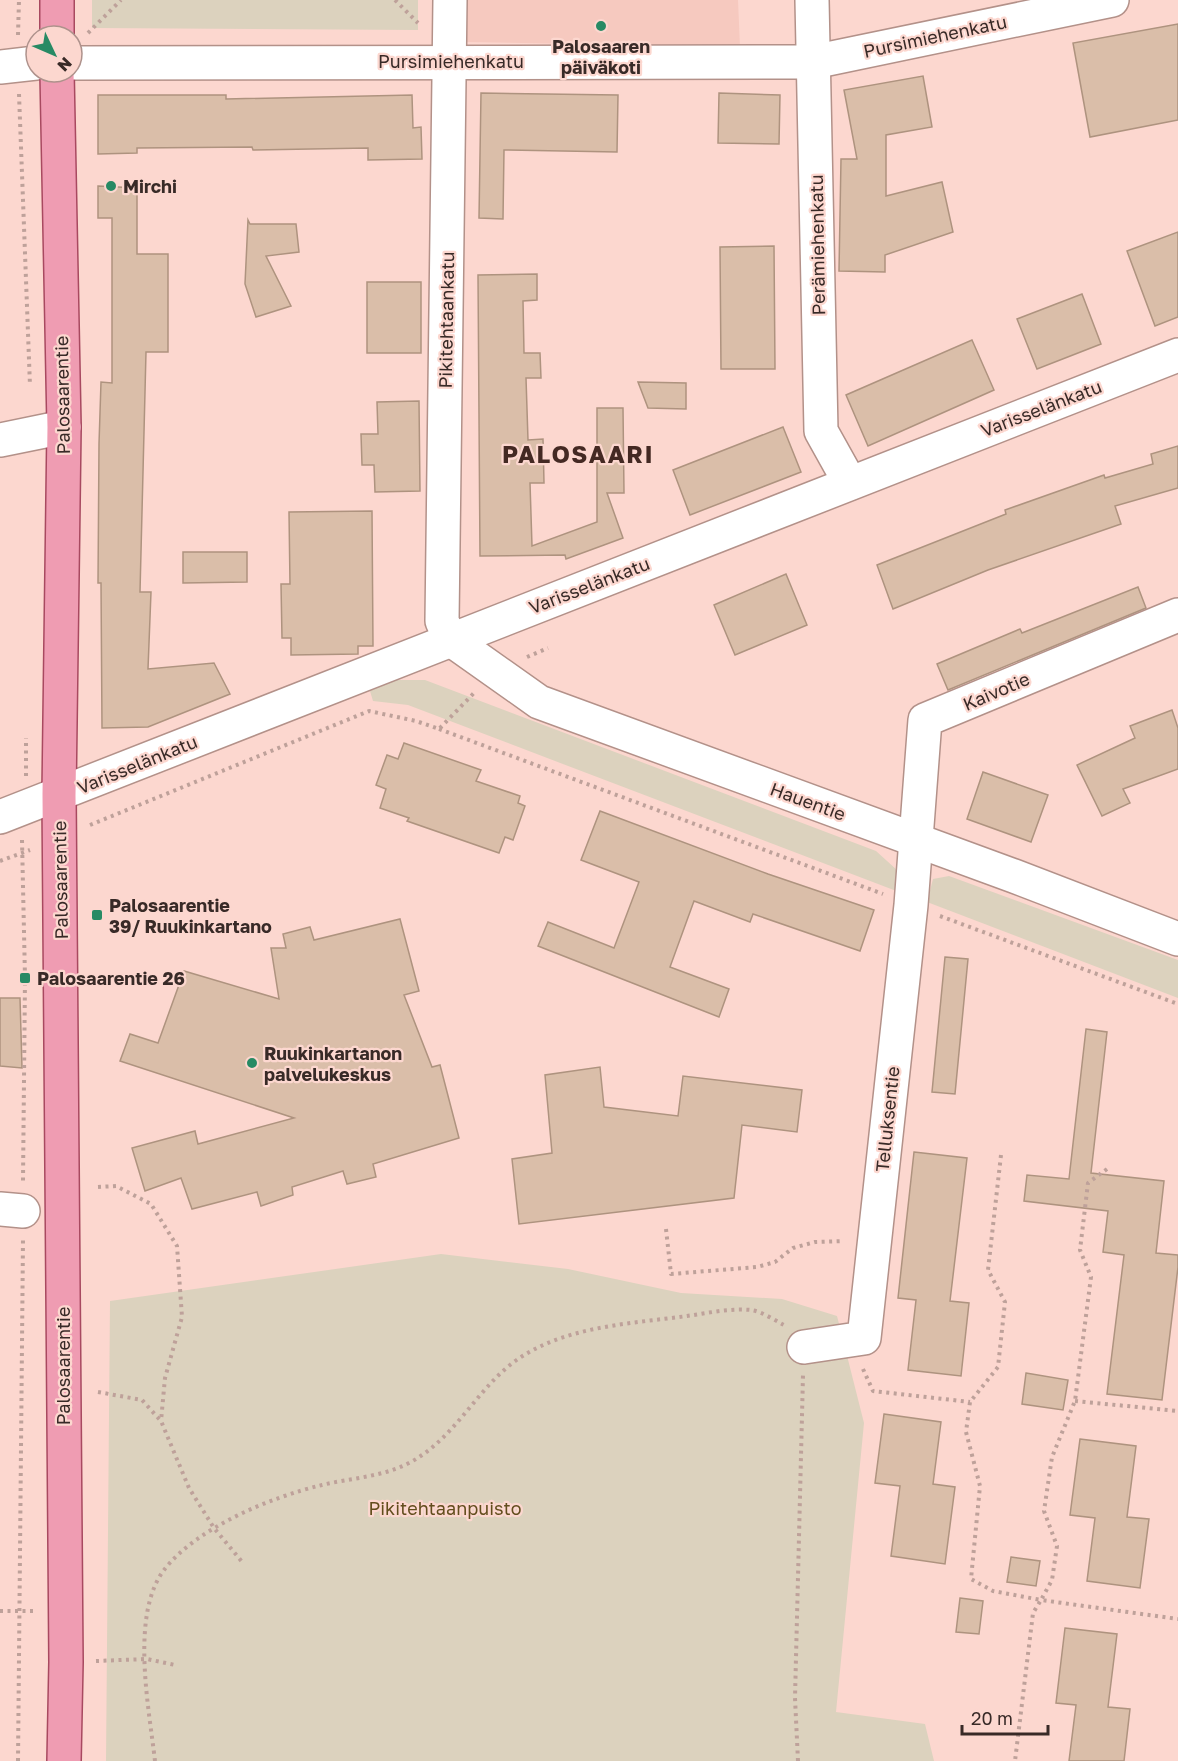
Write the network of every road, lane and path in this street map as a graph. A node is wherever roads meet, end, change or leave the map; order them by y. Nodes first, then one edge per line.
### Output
1 (19, 0) edge
2 (57, 0) edge
3 (121, 0) edge
4 (395, 0) edge
5 (450, 0) edge
6 (812, 0) edge
7 (1112, 0) edge
8 (68, 24) edge
9 (84, 27) edge
10 (422, 27) dead end
11 (450, 61) junction
12 (813, 62) junction
13 (84, 63) edge
14 (18, 64) edge
15 (57, 84) edge
16 (1178, 355) edge
17 (64, 427) junction
18 (32, 432) junction
19 (0, 440) edge
20 (850, 483) junction
21 (1178, 615) edge
22 (450, 639) junction
23 (548, 648) dead end
24 (495, 671) junction
25 (27, 726) dead end
26 (439, 729) junction
27 (59, 795) junction
28 (11, 813) edge
29 (60, 838) junction
30 (914, 839) junction
31 (22, 854) junction
32 (0, 861) edge
33 (910, 904) junction
34 (1178, 939) edge
35 (1178, 1004) edge
36 (1001, 1155) dead end
37 (1107, 1169) dead end
38 (98, 1187) dead end
39 (11, 1210) edge
40 (666, 1228) dead end
41 (874, 1243) junction
42 (864, 1338) junction
43 (804, 1347) junction
44 (98, 1392) dead end
45 (1075, 1401) junction
46 (970, 1402) junction
47 (1178, 1411) edge
48 (161, 1421) junction
49 (214, 1528) junction
50 (243, 1563) dead end
51 (1041, 1600) junction
52 (1178, 1619) edge
53 (147, 1659) junction
54 (66, 1662) junction
55 (175, 1665) dead end
56 (18, 1761) edge
57 (64, 1761) edge
58 (155, 1761) edge
59 (798, 1761) edge
60 (1015, 1761) edge

1 - 14 path
2 - 8 main road
3 - 9 path
4 - 10 path
5 - 11 street, Pikitehtaankatu
6 - 12 street, Perämiehenkatu
7 - 12 street, Pursimiehenkatu
11 - 12 street, Pursimiehenkatu
11 - 13 street, Pursimiehenkatu
11 - 22 street, Pikitehtaankatu
12 - 20 street, Perämiehenkatu
14 - 18 path
15 - 17 main road, Palosaarentie
16 - 20 street, Varisselänkatu
17 - 18 street
17 - 27 main road, Palosaarentie
18 - 19 street
20 - 22 street, Varisselänkatu
21 - 30 street, Kaivotie
22 - 24 street, Hauentie
22 - 27 street, Varisselänkatu
23 - 24 path
24 - 26 path
24 - 30 street, Hauentie
25 - 28 path
26 - 29 path
26 - 33 path
27 - 28 street, Varisselänkatu
27 - 29 main road, Palosaarentie
28 - 31 path
29 - 31 path
29 - 54 main road, Palosaarentie
30 - 33 street, Telluksentie
30 - 34 street, Hauentie
31 - 32 path
31 - 39 path
33 - 35 path
33 - 41 street, Telluksentie
36 - 46 path
37 - 45 path
38 - 48 path
39 - 56 path
40 - 41 path
41 - 42 street, Telluksentie
42 - 43 street
42 - 46 path
43 - 49 path
43 - 59 path
44 - 48 path
45 - 47 path
45 - 51 path
46 - 51 path
48 - 49 path
49 - 50 path
49 - 53 path
51 - 52 path
51 - 60 path
53 - 54 path
53 - 55 path
53 - 58 path
54 - 57 main road, Palosaarentie

